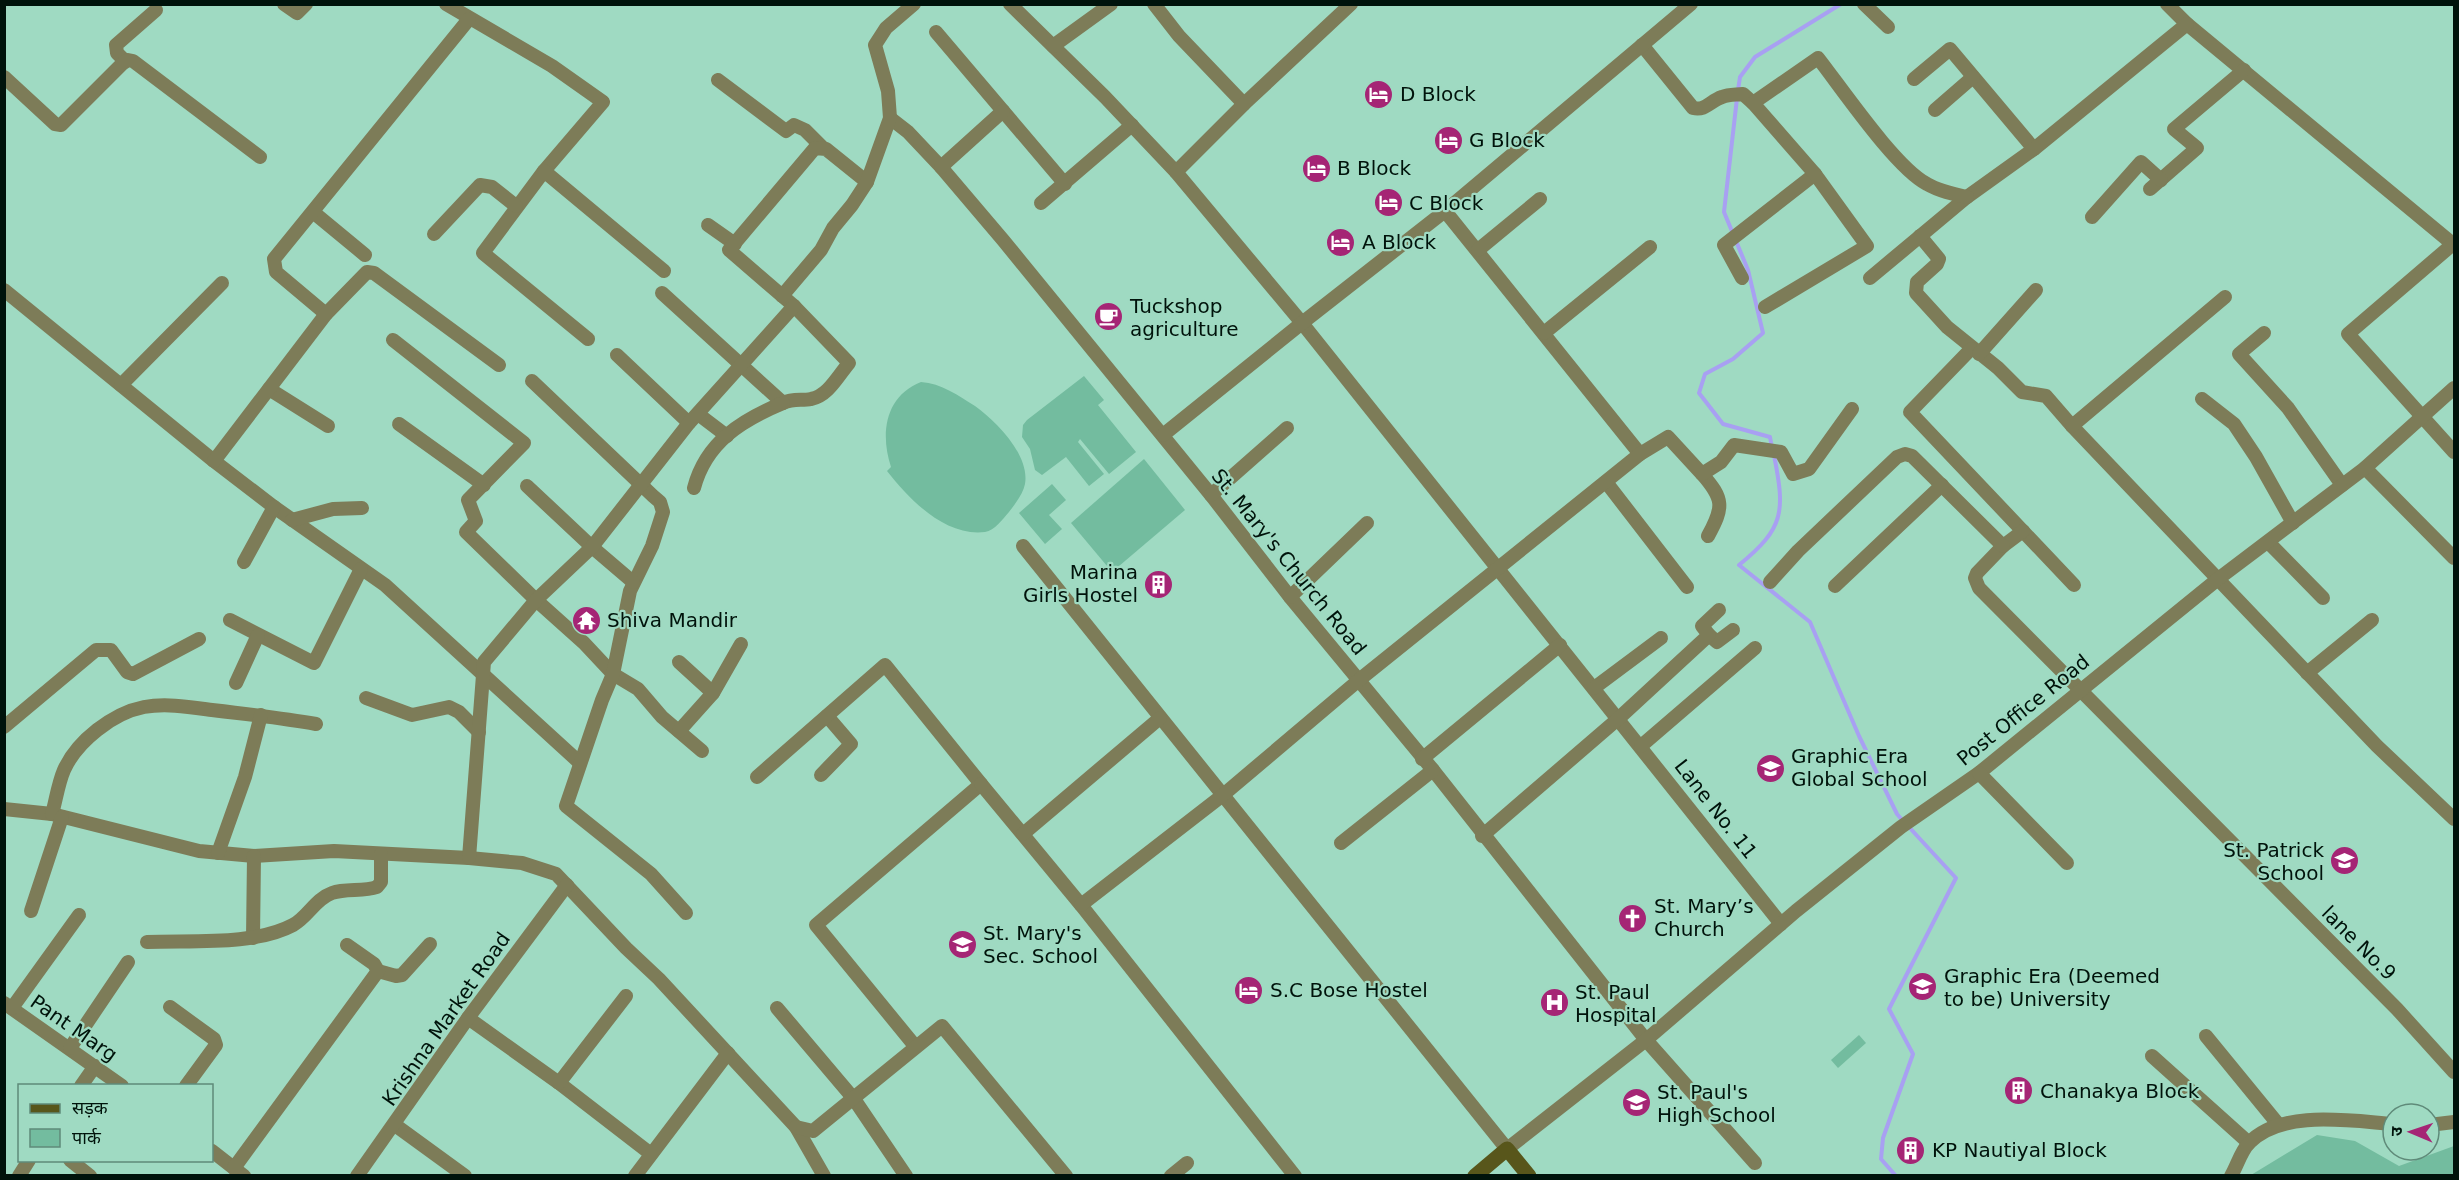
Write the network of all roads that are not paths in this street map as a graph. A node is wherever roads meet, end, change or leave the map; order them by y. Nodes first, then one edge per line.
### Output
1 (284, 4) edge
2 (306, 4) edge
3 (446, 4) edge
4 (914, 4) edge
5 (1010, 4) edge
6 (1111, 4) edge
7 (1154, 4) edge
8 (1351, 4) edge
9 (1690, 4) edge
10 (1864, 4) edge
11 (2167, 4) edge
12 (156, 10) dead end
13 (469, 20) junction
14 (2187, 24) junction
15 (1888, 27) dead end
16 (936, 32) dead end
17 (1053, 45) junction
18 (1642, 45) junction
19 (125, 61) junction
20 (2244, 70) junction
21 (4, 77) edge
22 (1973, 77) junction
23 (1914, 79) dead end
24 (718, 80) dead end
25 (1742, 97) junction
26 (1244, 104) junction
27 (1935, 110) dead end
28 (1003, 111) junction
29 (890, 118) junction
30 (1132, 125) junction
31 (823, 148) junction
32 (2034, 148) junction
33 (261, 157) dead end
34 (941, 166) junction
35 (544, 171) junction
36 (1176, 172) junction
37 (1815, 174) junction
38 (867, 182) junction
39 (1065, 184) junction
40 (1967, 196) junction
41 (1540, 199) dead end
42 (1041, 203) dead end
43 (516, 206) junction
44 (1445, 211) junction
45 (313, 212) junction
46 (2092, 217) dead end
47 (708, 225) dead end
48 (434, 234) dead end
49 (1920, 236) junction
50 (735, 244) junction
51 (2454, 244) edge
52 (1650, 247) dead end
53 (1478, 249) junction
54 (364, 255) dead end
55 (664, 270) dead end
56 (1742, 278) dead end
57 (1870, 279) dead end
58 (222, 283) dead end
59 (4, 290) edge
60 (2036, 290) dead end
61 (662, 294) dead end
62 (782, 296) junction
63 (2225, 297) dead end
64 (794, 306) junction
65 (1765, 307) dead end
66 (326, 314) junction
67 (1302, 323) junction
68 (1544, 333) junction
69 (2264, 333) dead end
70 (588, 339) dead end
71 (393, 340) dead end
72 (1975, 351) junction
73 (617, 355) dead end
74 (499, 364) dead end
75 (742, 364) junction
76 (532, 381) dead end
77 (121, 385) junction
78 (2454, 388) edge
79 (269, 389) junction
80 (2202, 399) dead end
81 (783, 403) junction
82 (1852, 409) dead end
83 (2421, 417) junction
84 (693, 419) junction
85 (399, 424) dead end
86 (328, 426) dead end
87 (2072, 426) junction
88 (1287, 428) dead end
89 (1163, 435) junction
90 (727, 436) junction
91 (2454, 452) edge
92 (1640, 454) junction
93 (214, 461) junction
94 (2365, 468) junction
95 (1702, 474) junction
96 (1606, 482) junction
97 (484, 485) junction
98 (641, 485) junction
99 (1942, 485) junction
100 (2342, 485) junction
101 (527, 486) dead end
102 (694, 488) dead end
103 (1211, 495) junction
104 (274, 507) junction
105 (362, 508) dead end
106 (292, 519) junction
107 (1367, 523) dead end
108 (2293, 523) junction
109 (2023, 531) junction
110 (1708, 536) dead end
111 (2268, 542) junction
112 (1023, 546) dead end
113 (2003, 546) junction
114 (592, 547) junction
115 (2454, 558) edge
116 (244, 562) dead end
117 (361, 568) junction
118 (1499, 568) junction
119 (2218, 579) junction
120 (633, 582) junction
121 (1770, 582) dead end
122 (2074, 585) dead end
123 (1835, 586) dead end
124 (1687, 587) dead end
125 (1290, 597) junction
126 (2323, 598) dead end
127 (536, 600) junction
128 (1719, 610) dead end
129 (230, 620) dead end
130 (2372, 620) dead end
131 (1733, 630) dead end
132 (258, 635) junction
133 (1709, 635) junction
134 (1661, 638) dead end
135 (199, 639) dead end
136 (741, 644) dead end
137 (1560, 645) junction
138 (1755, 648) dead end
139 (679, 662) dead end
140 (613, 674) junction
141 (2307, 674) junction
142 (482, 675) junction
143 (1359, 680) junction
144 (236, 684) dead end
145 (1594, 688) junction
146 (2081, 691) junction
147 (713, 693) junction
148 (366, 698) dead end
149 (261, 715) junction
150 (827, 716) junction
151 (1160, 718) junction
152 (1619, 718) junction
153 (316, 724) dead end
154 (4, 728) edge
155 (679, 731) junction
156 (479, 732) junction
157 (1641, 746) junction
158 (702, 751) dead end
159 (1422, 759) junction
160 (580, 763) junction
161 (1433, 770) junction
162 (1979, 773) junction
163 (821, 775) dead end
164 (757, 777) dead end
165 (981, 784) junction
166 (1223, 795) junction
167 (4, 808) edge
168 (57, 816) junction
169 (2454, 819) edge
170 (1023, 834) junction
171 (1482, 836) junction
172 (1341, 843) dead end
173 (218, 853) junction
174 (381, 854) junction
175 (254, 856) junction
176 (469, 858) junction
177 (2067, 863) dead end
178 (567, 885) junction
179 (1081, 905) junction
180 (32, 911) dead end
181 (686, 913) dead end
182 (79, 915) dead end
183 (1781, 924) junction
184 (253, 938) junction
185 (147, 942) dead end
186 (430, 944) dead end
187 (347, 945) dead end
188 (128, 962) dead end
189 (378, 971) junction
190 (626, 996) dead end
191 (8, 1006) edge
192 (170, 1007) dead end
193 (777, 1008) dead end
194 (468, 1018) junction
195 (2206, 1036) dead end
196 (1646, 1040) junction
197 (915, 1046) junction
198 (70, 1048) junction
199 (728, 1053) junction
200 (2152, 1056) dead end
201 (95, 1066) junction
202 (2454, 1072) edge
203 (559, 1083) junction
204 (82, 1084) edge
205 (119, 1084) edge
206 (187, 1084) edge
207 (854, 1099) junction
208 (2381, 1123) edge
209 (2278, 1124) junction
210 (395, 1125) junction
211 (796, 1127) junction
212 (2249, 1143) junction
213 (1507, 1149) junction
214 (213, 1152) edge
215 (651, 1154) junction
216 (28, 1162) edge
217 (71, 1162) edge
218 (1187, 1163) dead end
219 (1755, 1163) dead end
220 (239, 1172) edge
221 (19, 1176) edge
222 (90, 1176) edge
223 (357, 1176) edge
224 (465, 1176) edge
225 (635, 1176) edge
226 (824, 1176) edge
227 (906, 1176) edge
228 (1066, 1176) edge
229 (1171, 1176) edge
230 (1295, 1176) edge
231 (1475, 1176) edge
232 (1529, 1176) edge
233 (2231, 1176) edge

1 - 2 street
3 - 13 street
4 - 29 street
5 - 17 street, Lane No. 11
6 - 17 street
7 - 26 street
8 - 26 street
9 - 18 street
10 - 15 street
11 - 14 street
12 - 19 street
13 - 35 street
13 - 45 street
14 - 20 street
14 - 32 street
16 - 28 street
17 - 30 street, Lane No. 11
18 - 25 street
18 - 44 street
19 - 21 street
19 - 33 street
20 - 46 street
20 - 51 street
22 - 23 street
22 - 27 street
22 - 32 street
24 - 31 street
25 - 37 street
25 - 40 street
26 - 36 street
28 - 34 street
28 - 39 street
29 - 34 street, St. Mary's Church Road
29 - 38 street
30 - 36 street, Lane No. 11
30 - 39 street
31 - 38 street
31 - 50 street
32 - 40 street
34 - 89 street, St. Mary's Church Road
35 - 43 street
35 - 55 street
36 - 67 street, Lane No. 11
37 - 56 street
37 - 65 street
38 - 62 street
39 - 42 street
40 - 49 street
41 - 53 street
43 - 48 street
43 - 70 street
44 - 53 street
44 - 67 street
45 - 54 street
45 - 66 street
47 - 50 street
49 - 57 street
49 - 72 street
50 - 62 street
51 - 83 street
52 - 68 street
53 - 68 street
58 - 77 street
59 - 77 street
60 - 72 street
61 - 75 street
62 - 64 street
63 - 87 street
64 - 75 street
64 - 81 street
66 - 74 street
66 - 79 street
67 - 89 street
67 - 118 street, Lane No. 11
68 - 92 street
69 - 100 street
71 - 97 street
72 - 87 street
72 - 109 street
73 - 84 street
75 - 81 street
75 - 84 street
76 - 98 street
77 - 93 street
78 - 83 street, Post Office Road
79 - 86 street
79 - 93 street
80 - 108 street
81 - 90 street
82 - 95 street
83 - 91 street
83 - 94 street, Post Office Road
84 - 90 street
84 - 98 street
85 - 97 street
87 - 119 street
88 - 103 street
89 - 103 street, St. Mary's Church Road
90 - 102 street
92 - 95 street
92 - 96 street
93 - 104 street
94 - 100 street, Post Office Road
94 - 115 street
95 - 110 street
96 - 118 street
96 - 124 street
97 - 127 street
98 - 114 street
98 - 120 street
99 - 113 street
99 - 121 street
99 - 123 street
100 - 108 street, Post Office Road
101 - 114 street
103 - 125 street, St. Mary's Church Road
104 - 106 street
104 - 116 street
105 - 106 street
106 - 117 street
107 - 125 street
108 - 111 street, Post Office Road
109 - 113 street, lane No.9
109 - 122 street
111 - 119 street, Post Office Road
111 - 126 street
112 - 151 street
113 - 146 street, lane No.9
114 - 120 street
114 - 127 street
117 - 132 street
117 - 142 street
118 - 137 street, Lane No. 11
118 - 143 street
119 - 141 street
119 - 146 street, Post Office Road
120 - 140 street
125 - 143 street, St. Mary's Church Road
127 - 140 street
127 - 142 street
128 - 133 street
129 - 132 street
130 - 141 street
131 - 133 street
132 - 144 street
133 - 152 street
134 - 145 street
135 - 154 street
136 - 147 street
137 - 145 street, Lane No. 11
137 - 159 street
138 - 157 street
139 - 147 street
140 - 155 street
140 - 160 street
141 - 169 street
142 - 156 street
142 - 160 street
143 - 159 street, St. Mary's Church Road
143 - 166 street
145 - 152 street, Lane No. 11
146 - 162 street, Post Office Road
146 - 202 street, lane No.9
147 - 155 street
148 - 156 street
149 - 153 street
149 - 168 street
149 - 173 street
150 - 163 street
150 - 164 street
150 - 165 street
151 - 166 street
151 - 170 street
152 - 157 street, Lane No. 11
152 - 171 street
155 - 158 street
156 - 176 street
157 - 183 street, Lane No. 11
159 - 161 street, St. Mary's Church Road
160 - 181 street
161 - 171 street, St. Mary's Church Road
161 - 172 street
162 - 177 street
162 - 183 street, Post Office Road
165 - 170 street
165 - 197 street
166 - 179 street
166 - 213 street
167 - 168 street
168 - 173 street
168 - 180 street
170 - 179 street
171 - 196 street, St. Mary's Church Road
173 - 175 street
174 - 175 street
174 - 176 street
174 - 184 street
175 - 184 street
176 - 178 street
178 - 194 street, Krishna Market Road
178 - 199 street
179 - 230 street
182 - 191 street
183 - 196 street, Post Office Road
184 - 185 street
186 - 189 street
187 - 189 street
188 - 198 street
189 - 220 street
190 - 203 street
191 - 198 street, Pant Marg
192 - 206 street
193 - 207 street
194 - 203 street
194 - 210 street, Krishna Market Road
195 - 209 street
196 - 213 street, Post Office Road
196 - 219 street, St. Mary's Church Road
197 - 207 street
197 - 228 street
198 - 201 street, Pant Marg
199 - 211 street
199 - 215 street
200 - 212 street
201 - 204 street
201 - 205 street, Pant Marg
203 - 215 street
207 - 211 street
207 - 227 street
208 - 209 street
209 - 212 street
210 - 223 street, Krishna Market Road
210 - 224 street
211 - 226 street
212 - 233 street
213 - 231 street, Post Office Road
213 - 232 street
214 - 220 street
215 - 225 street
216 - 221 street
217 - 222 street
218 - 229 street

